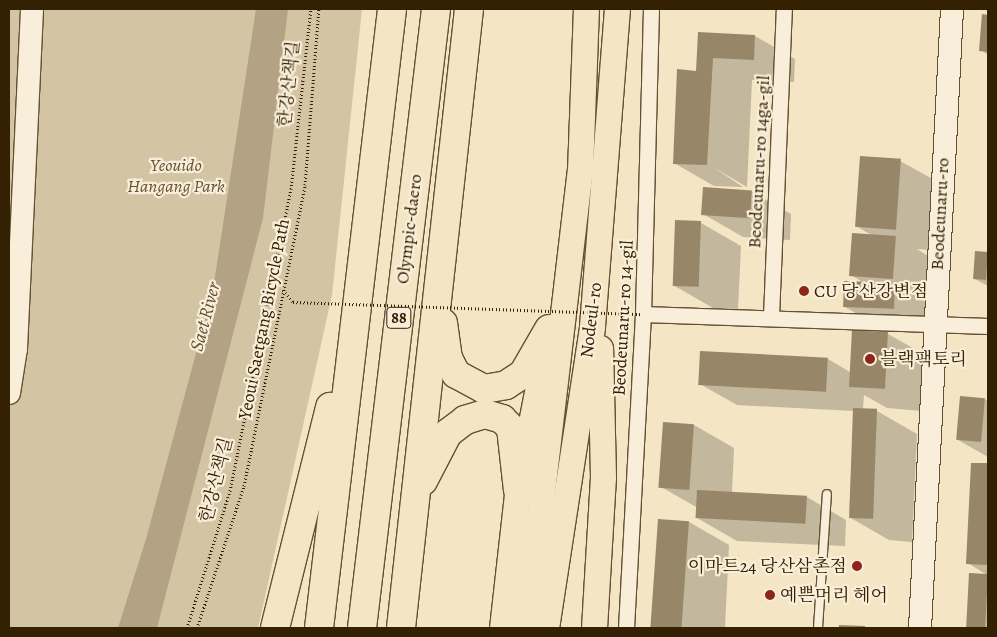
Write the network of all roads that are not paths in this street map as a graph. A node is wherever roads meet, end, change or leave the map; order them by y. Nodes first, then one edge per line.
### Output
1 (32, 9) edge
2 (392, 9) edge
3 (436, 9) edge
4 (469, 9) edge
5 (586, 9) edge
6 (617, 9) edge
7 (651, 9) edge
8 (784, 9) edge
9 (952, 9) edge
10 (569, 254) junction
11 (598, 260) junction
12 (438, 282) junction
13 (357, 301) junction
14 (643, 314) junction
15 (771, 316) junction
16 (933, 325) junction
17 (988, 326) edge
18 (549, 329) junction
19 (9, 393) edge
20 (518, 490) junction
21 (827, 494) dead end
22 (412, 511) junction
23 (275, 628) edge
24 (319, 628) edge
25 (362, 628) edge
26 (401, 628) edge
27 (502, 628) edge
28 (526, 628) edge
29 (546, 628) edge
30 (594, 628) edge
31 (626, 628) edge
32 (818, 628) edge
33 (920, 628) edge

1 - 19 main road
2 - 13 highway
3 - 25 highway, Olympic-daero / 88
4 - 12 highway
5 - 10 main road, Nodeul-ro
6 - 11 main road, Nodeul-ro
7 - 14 street, Beodeunaru-ro 14-gil
8 - 15 street, Beodeunaru-ro 14ga-gil
9 - 16 main road, Beodeunaru-ro
10 - 18 main road
10 - 28 main road, Nodeul-ro
11 - 29 main road, Nodeul-ro
11 - 30 main road
12 - 18 highway
12 - 22 highway
13 - 23 highway
13 - 24 highway
14 - 15 street
14 - 31 street, Beodeunaru-ro 14-gil
15 - 16 street
16 - 17 street
16 - 33 main road, Beodeunaru-ro
18 - 20 main road
20 - 22 highway
20 - 27 main road
21 - 32 lane
22 - 26 highway

